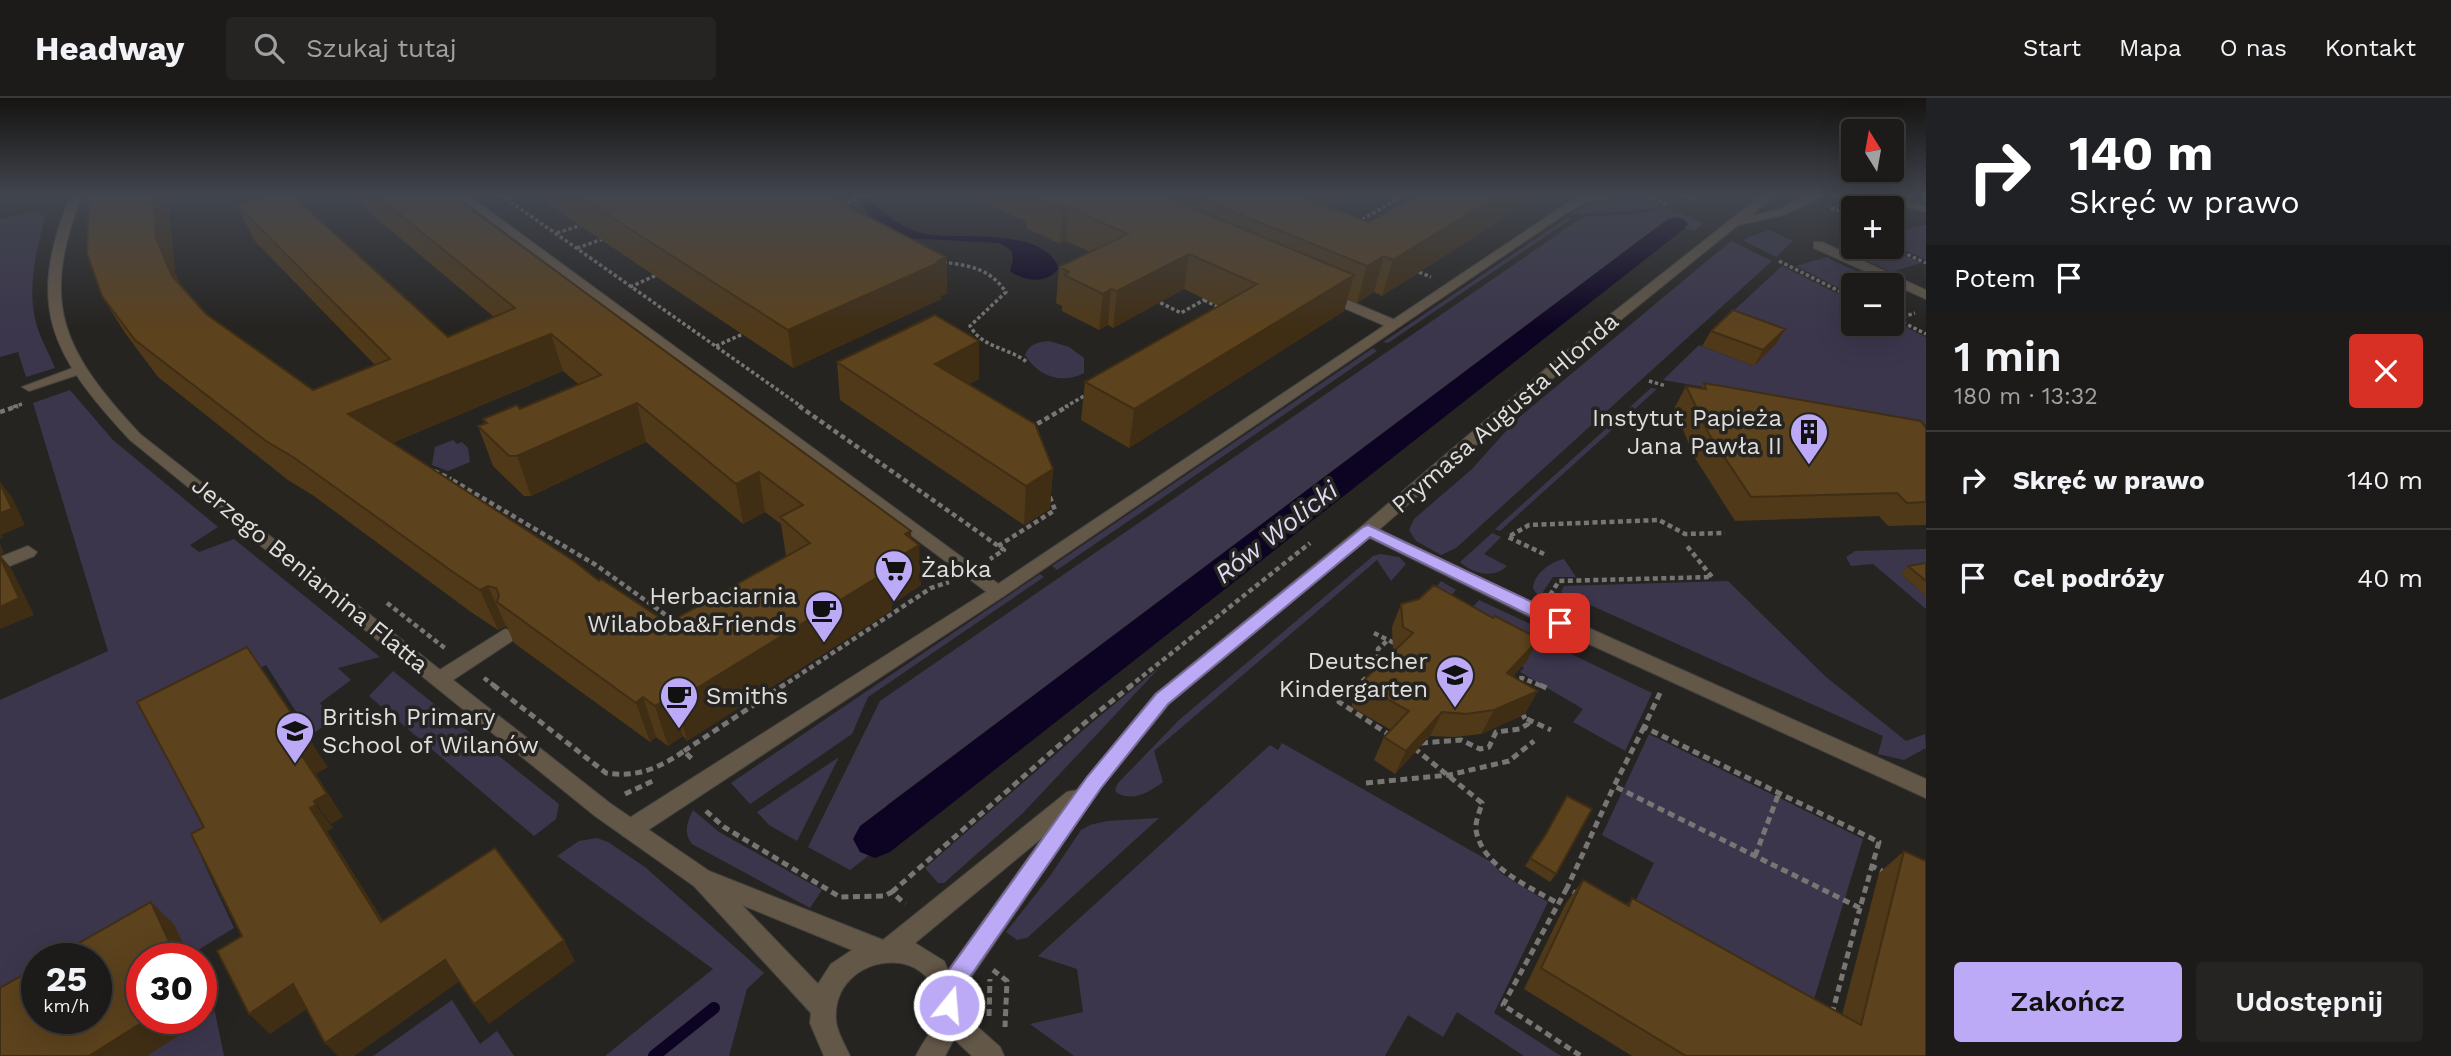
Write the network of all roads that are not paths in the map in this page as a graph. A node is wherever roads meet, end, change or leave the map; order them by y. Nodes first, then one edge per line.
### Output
1 (58, 240) edge
2 (522, 240) edge
3 (1521, 240) edge
4 (1714, 240) edge
5 (1818, 245) dead end
6 (1316, 291) edge
7 (1926, 296) edge
8 (1395, 325) junction
9 (78, 370) junction
10 (31, 394) road end
11 (1368, 530) junction
12 (28, 552) dead end
13 (0, 564) edge
14 (998, 592) junction
15 (506, 636) edge
16 (440, 679) junction
17 (1094, 782) junction
18 (1926, 789) edge
19 (631, 829) junction
20 (702, 879) junction
21 (885, 950) junction
22 (947, 992) junction
23 (822, 1006) junction
24 (949, 1018) junction
25 (984, 1049) edge
26 (837, 1056) edge
27 (929, 1056) edge

1 - 9 street, Jerzego Beniamina Flatta
2 - 14 street
3 - 8 street
4 - 11 street, Prymasa Augusta Hlonda
5 - 7 street
6 - 8 street
8 - 14 street
9 - 10 street
9 - 16 street, Jerzego Beniamina Flatta
11 - 17 street, Prymasa Augusta Hlonda
11 - 18 street
12 - 13 street
14 - 19 street
15 - 16 street
16 - 19 street, Jerzego Beniamina Flatta
17 - 21 street, Prymasa Augusta Hlonda
17 - 22 street, Prymasa Augusta Hlonda
19 - 20 street, Jerzego Beniamina Flatta
20 - 21 street, Jerzego Beniamina Flatta
20 - 23 street, Jerzego Beniamina Flatta
21 - 22 street, Jerzego Beniamina Flatta
21 - 23 street, Prymasa Augusta Hlonda
22 - 24 street
23 - 26 street
24 - 25 street
24 - 27 street

